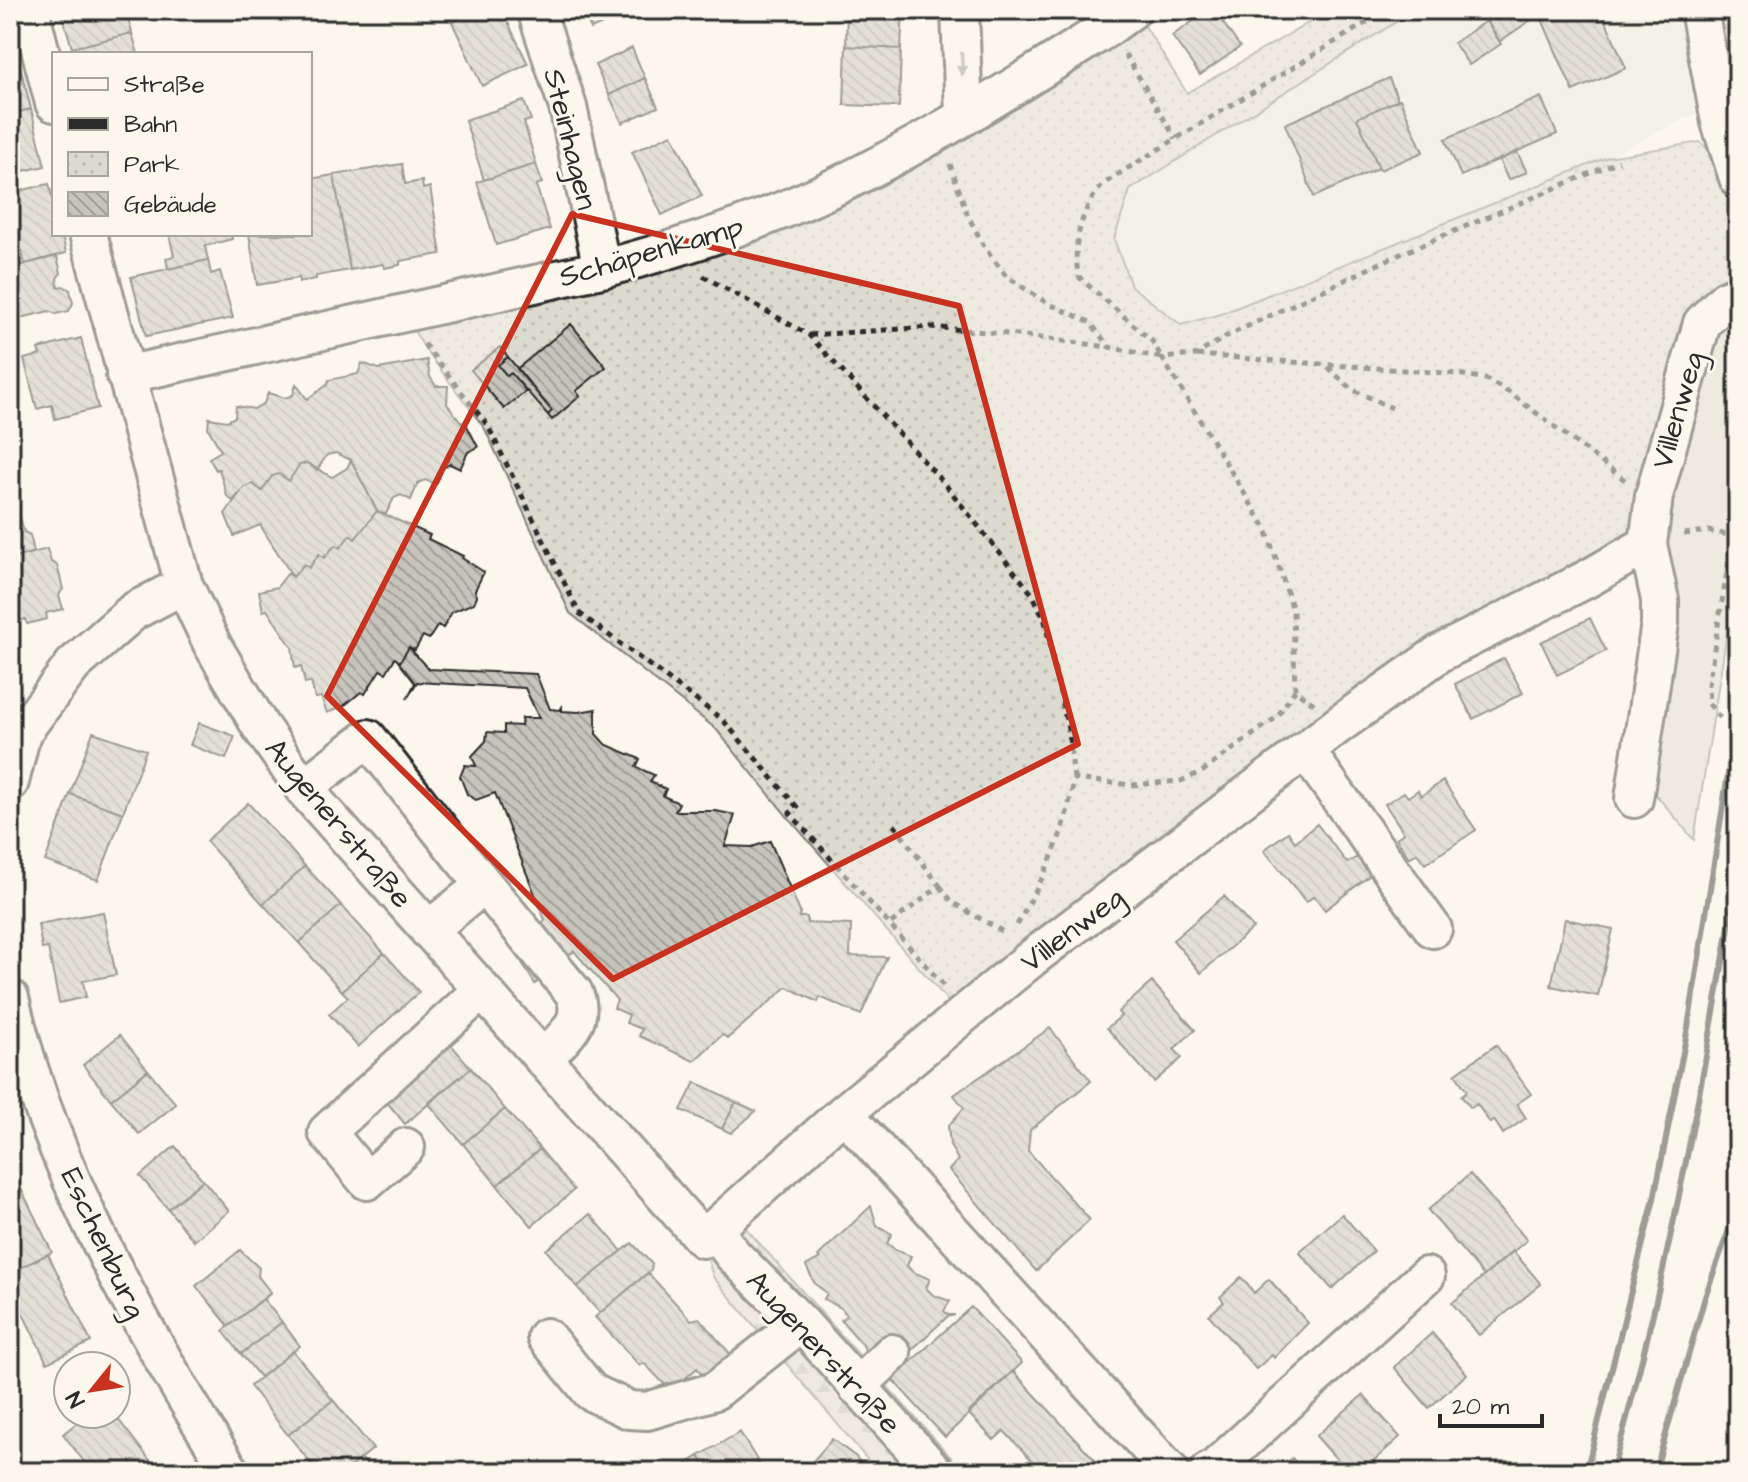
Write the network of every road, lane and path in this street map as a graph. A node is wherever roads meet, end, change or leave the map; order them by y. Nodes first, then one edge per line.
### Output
1 (30, 10) edge
2 (536, 10) edge
3 (960, 10) edge
4 (1387, 10) edge
5 (1699, 10) edge
6 (1120, 18) edge
7 (52, 95) edge
8 (949, 126) junction
9 (1176, 139) junction
10 (1619, 161) dead end
11 (1738, 178) edge
12 (89, 236) edge
13 (680, 248) junction
14 (602, 269) junction
15 (1738, 294) edge
16 (405, 313) junction
17 (809, 335) junction
18 (1109, 347) junction
19 (1196, 355) junction
20 (1162, 358) junction
21 (1328, 366) junction
22 (125, 375) junction
23 (1392, 408) dead end
24 (1738, 494) edge
25 (1654, 496) junction
26 (1733, 536) junction
27 (1664, 539) junction
28 (184, 585) junction
29 (1295, 690) junction
30 (1720, 718) dead end
31 (16, 723) edge
32 (1341, 723) junction
33 (1306, 751) junction
34 (1074, 779) junction
35 (10, 782) edge
36 (303, 788) junction
37 (1634, 799) dead end
38 (891, 821) dead end
39 (484, 885) junction
40 (940, 886) junction
41 (891, 923) junction
42 (1433, 929) dead end
43 (428, 930) junction
44 (481, 991) junction
45 (10, 998) edge
46 (978, 1003) junction
47 (543, 1059) junction
48 (844, 1113) junction
49 (406, 1147) dead end
50 (709, 1235) junction
51 (1426, 1276) dead end
52 (801, 1323) junction
53 (546, 1337) dead end
54 (892, 1353) dead end
55 (857, 1387) junction
56 (231, 1472) edge
57 (935, 1472) edge
58 (1171, 1472) edge
59 (1208, 1472) edge

1 - 7 street
2 - 14 street, Steinhagen
3 -> 8 street
4 - 9 path
5 - 11 street
6 - 8 street, Schäpenkamp
6 - 9 path
8 - 13 street, Schäpenkamp
8 - 18 path
9 - 20 path
10 - 19 path
12 - 22 street, Augenerstraße
13 - 14 street, Schäpenkamp
13 - 17 path
14 - 16 street, Schäpenkamp
15 - 25 street, Villenweg
16 - 22 street, Schäpenkamp
16 - 41 path
17 - 18 path
17 - 34 path
18 - 20 path
19 - 20 path
19 - 21 path
20 - 29 path
21 - 23 path
21 - 25 path
22 - 28 street, Augenerstraße
24 - 26 path
25 - 27 street, Villenweg
26 - 27 path
26 - 30 path
27 - 32 street, Villenweg
27 - 37 street, Villenweg
28 - 31 street
28 - 36 street, Augenerstraße
29 - 32 path
29 - 34 path
31 - 35 street
32 - 33 street, Villenweg
33 - 42 street
33 - 46 street, Villenweg
34 - 40 path
36 - 39 street
36 - 43 street, Augenerstraße
38 - 40 path
39 - 43 street
39 - 47 street
40 - 41 path
41 - 46 path
43 - 44 street, Augenerstraße
44 - 47 street, Augenerstraße
44 - 49 street
45 - 56 street, Eschenburg
46 - 48 street, Villenweg
47 - 50 street, Augenerstraße
48 - 50 street, Villenweg
48 - 58 street
50 - 52 street, Augenerstraße
51 - 59 street
52 - 53 street
52 - 55 street, Augenerstraße
54 - 55 street
55 - 57 street, Augenerstraße

